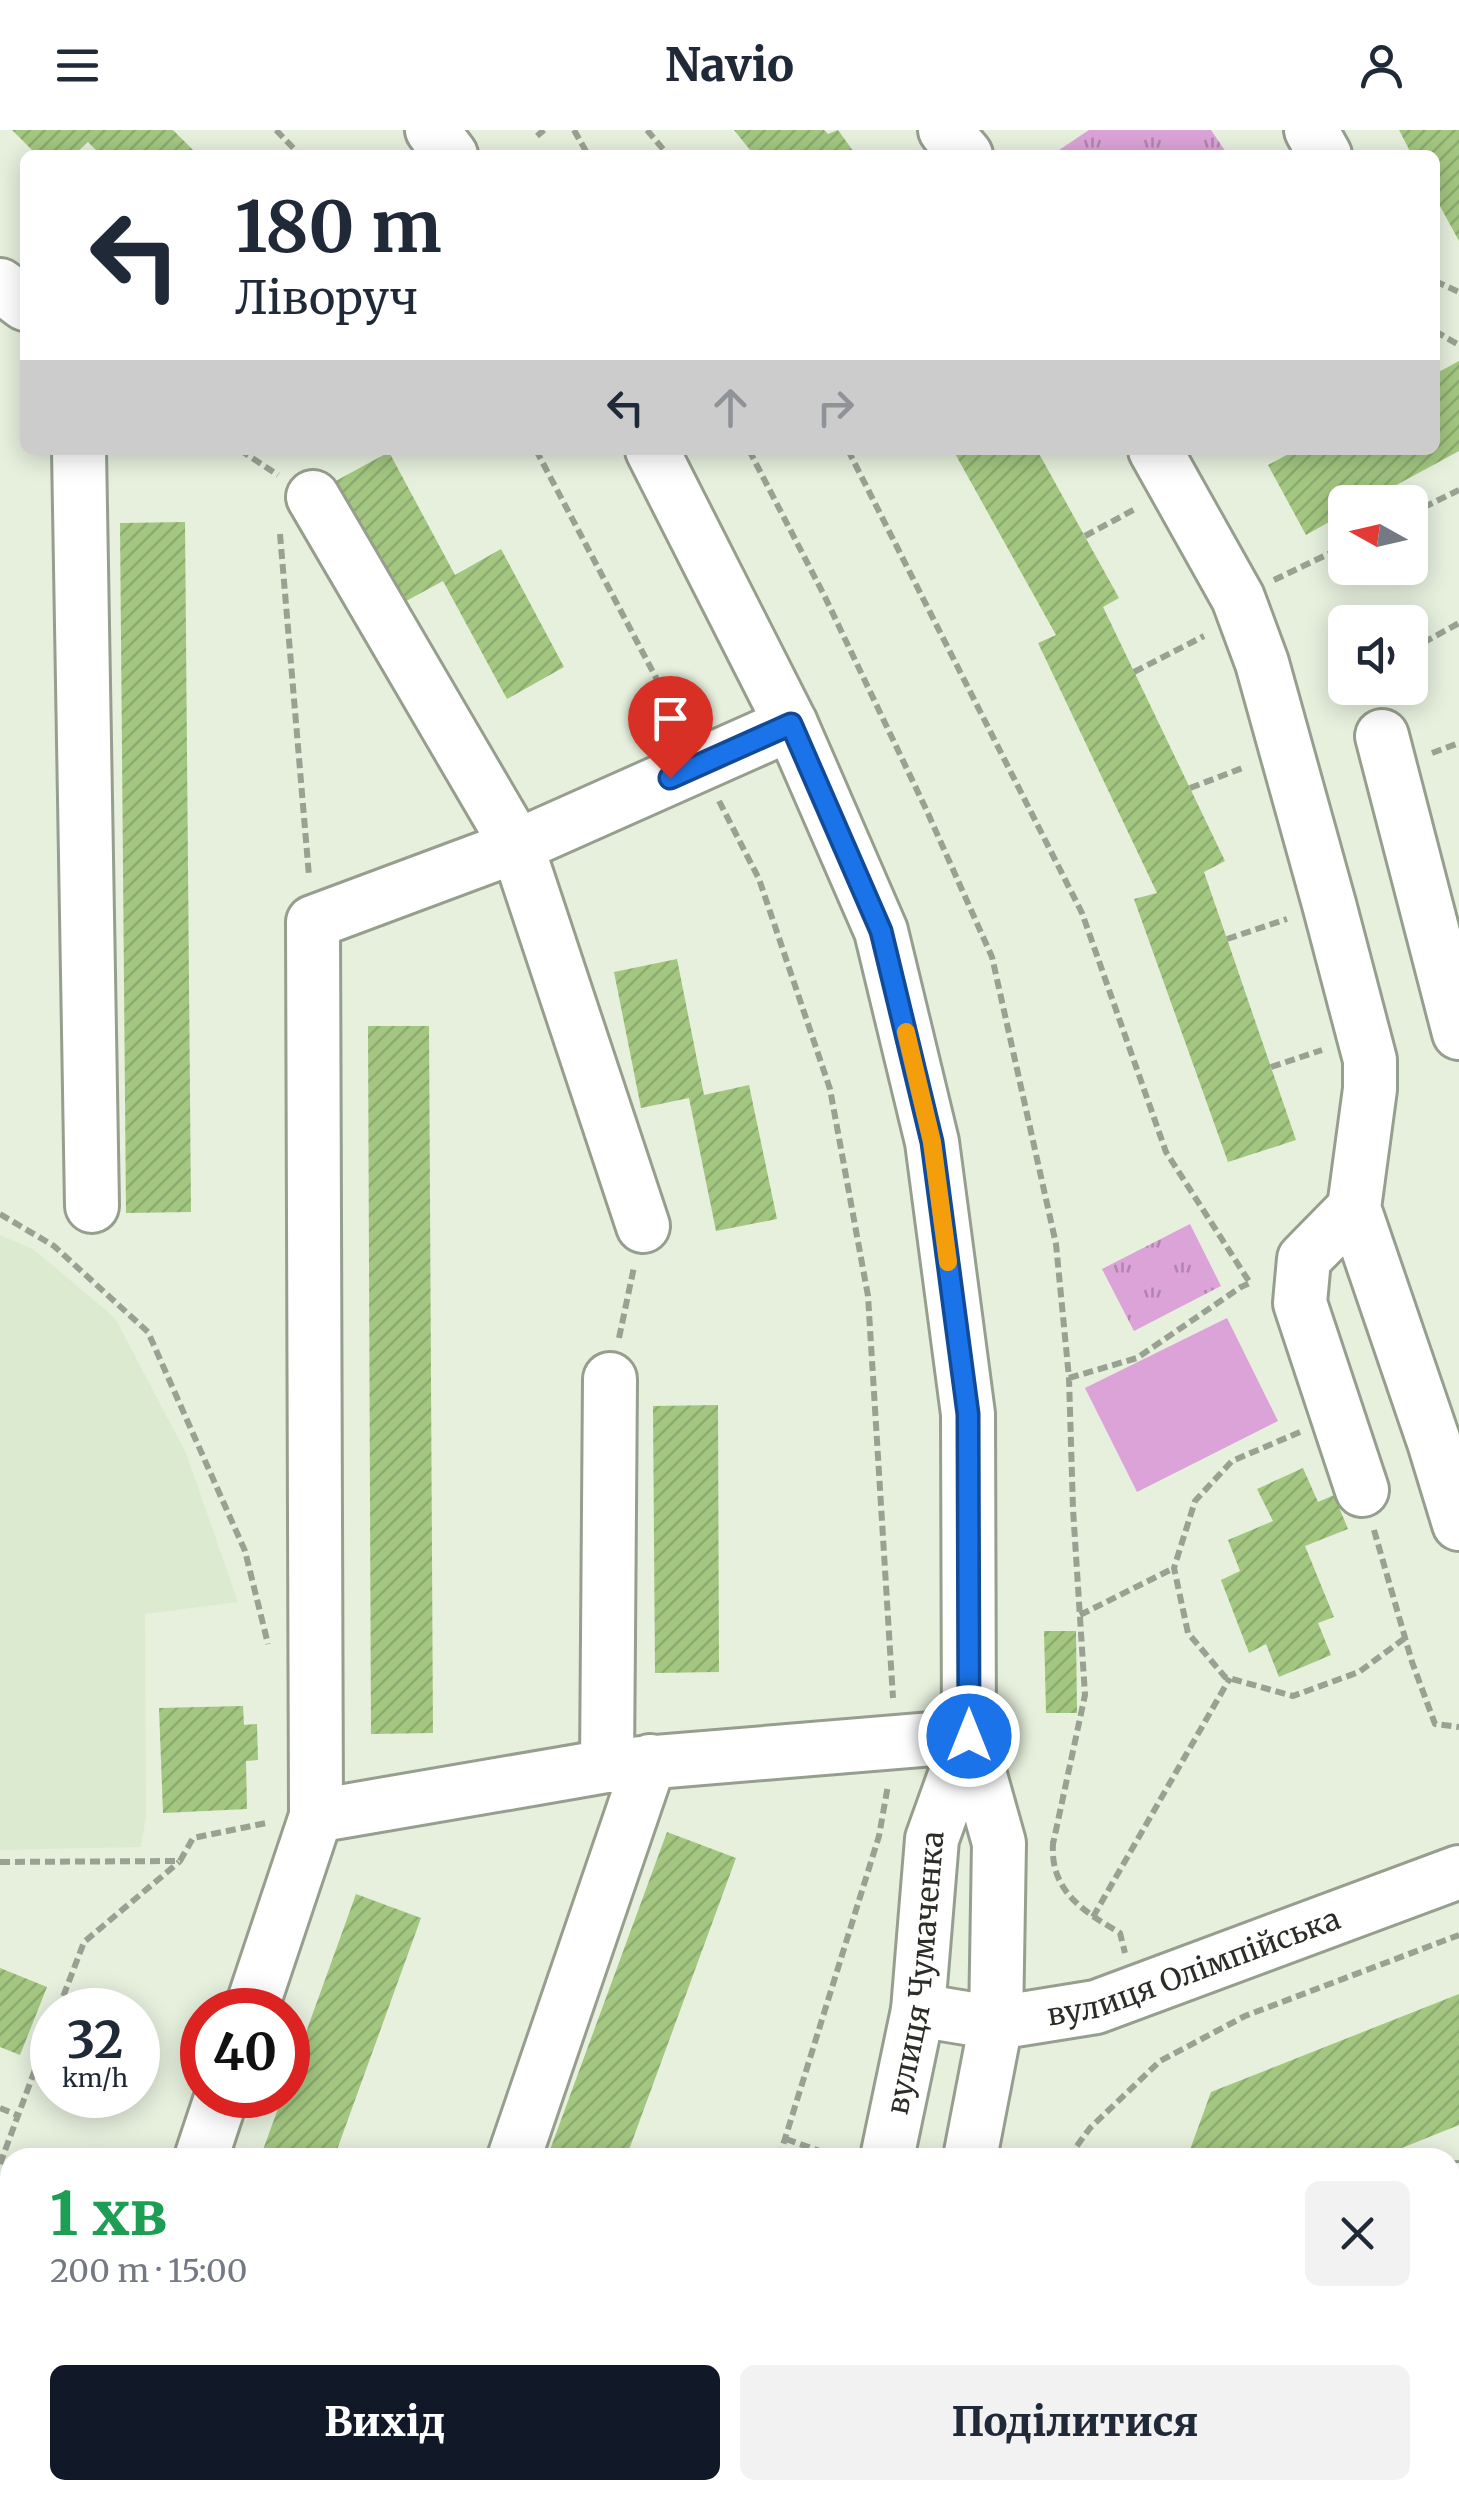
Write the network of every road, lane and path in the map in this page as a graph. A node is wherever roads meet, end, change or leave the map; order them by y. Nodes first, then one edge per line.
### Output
1 (276, 130) edge
2 (544, 130) edge
3 (647, 130) edge
4 (946, 130) edge
5 (536, 136) dead end
6 (295, 150) edge
7 (664, 150) edge
8 (962, 150) edge
9 (0, 285) edge
10 (20, 300) edge
11 (79, 455) edge
12 (539, 455) edge
13 (655, 455) edge
14 (752, 455) edge
15 (851, 455) edge
16 (1166, 469) edge
17 (1459, 490) edge
18 (286, 498) joint
19 (1428, 505) edge
20 (1085, 536) dead end
21 (1328, 556) edge
22 (1241, 607) junction
23 (1459, 624) edge
24 (1428, 640) edge
25 (1134, 672) dead end
26 (791, 724) junction
27 (1382, 736) dead end
28 (1287, 752) junction
29 (701, 764) junction
30 (1190, 788) dead end
31 (517, 846) junction
32 (1330, 904) junction
33 (313, 922) junction
34 (1227, 940) dead end
35 (1459, 1033) edge
36 (1363, 1036) junction
37 (1271, 1067) dead end
38 (92, 1206) dead end
39 (1354, 1208) junction
40 (0, 1214) edge
41 (643, 1226) joint
42 (1304, 1259) junction
43 (1250, 1283) junction
44 (1069, 1378) junction
45 (610, 1379) joint
46 (1337, 1415) junction
47 (1447, 1434) edge
48 (1362, 1490) joint
49 (1459, 1524) edge
50 (1174, 1568) junction
51 (1080, 1615) junction
52 (1406, 1638) junction
53 (268, 1644) dead end
54 (1230, 1678) junction
55 (1459, 1727) edge
56 (969, 1736) junction
57 (896, 1742) junction
58 (628, 1764) junction
59 (316, 1816) junction
60 (1040, 1844) dead end
61 (1052, 1844) junction
62 (180, 1861) junction
63 (0, 1862) edge
64 (1459, 1872) edge
65 (1093, 1917) junction
66 (1459, 1935) edge
67 (1128, 1964) dead end
68 (66, 1988) edge
69 (258, 1988) edge
70 (918, 2010) junction
71 (996, 2023) junction
72 (30, 2083) edge
73 (0, 2108) edge
74 (18, 2115) junction
75 (215, 2118) edge
76 (786, 2139) junction
77 (6, 2148) edge
78 (205, 2148) edge
79 (517, 2148) edge
80 (783, 2148) edge
81 (811, 2148) edge
82 (889, 2148) edge
83 (972, 2148) edge
84 (1075, 2148) edge

1 - 6 path
2 - 5 path
3 - 7 path
4 - 8 street
9 - 10 street
11 - 38 street
12 - 29 path
13 - 26 street, вулиця Чумаченка
14 - 44 path
15 - 43 path
16 - 20 path
16 - 22 street
17 - 19 path
18 - 31 street
18 - 33 path
21 - 22 path
22 - 25 path
22 - 28 street
23 - 24 path
26 - 29 street
26 - 56 street, вулиця Чумаченка
27 - 35 street
28 - 30 path
28 - 32 street
29 - 31 street
29 - 57 path
31 - 33 street
31 - 41 street
32 - 34 path
32 - 36 street
33 - 59 street
36 - 37 path
36 - 39 street
39 - 42 street
39 - 47 street
40 - 53 path
41 - 45 path
42 - 43 path
42 - 46 street
43 - 44 path
44 - 51 path
45 - 58 street
46 - 48 street
46 - 50 path
47 - 49 street
48 - 52 path
50 - 51 path
50 - 54 path
51 - 61 path
52 - 54 path
52 - 55 path
54 - 65 path
56 - 57 street
56 - 70 street, вулиця Чумаченка
56 - 71 street, вулиця Чумаченка
57 - 58 street
57 - 76 path
58 - 59 street
58 - 79 street
59 - 62 path
59 - 69 street
60 - 61 path
61 - 65 path
62 - 63 path
62 - 68 path
64 - 71 street, вулиця Олімпійська
65 - 67 path
66 - 84 path
70 - 71 street, вулиця Олімпійська
70 - 82 street, вулиця Чумаченка
71 - 83 street, вулиця Чумаченка
72 - 74 path
73 - 74 path
74 - 77 path
75 - 78 street
76 - 80 path
76 - 81 path

